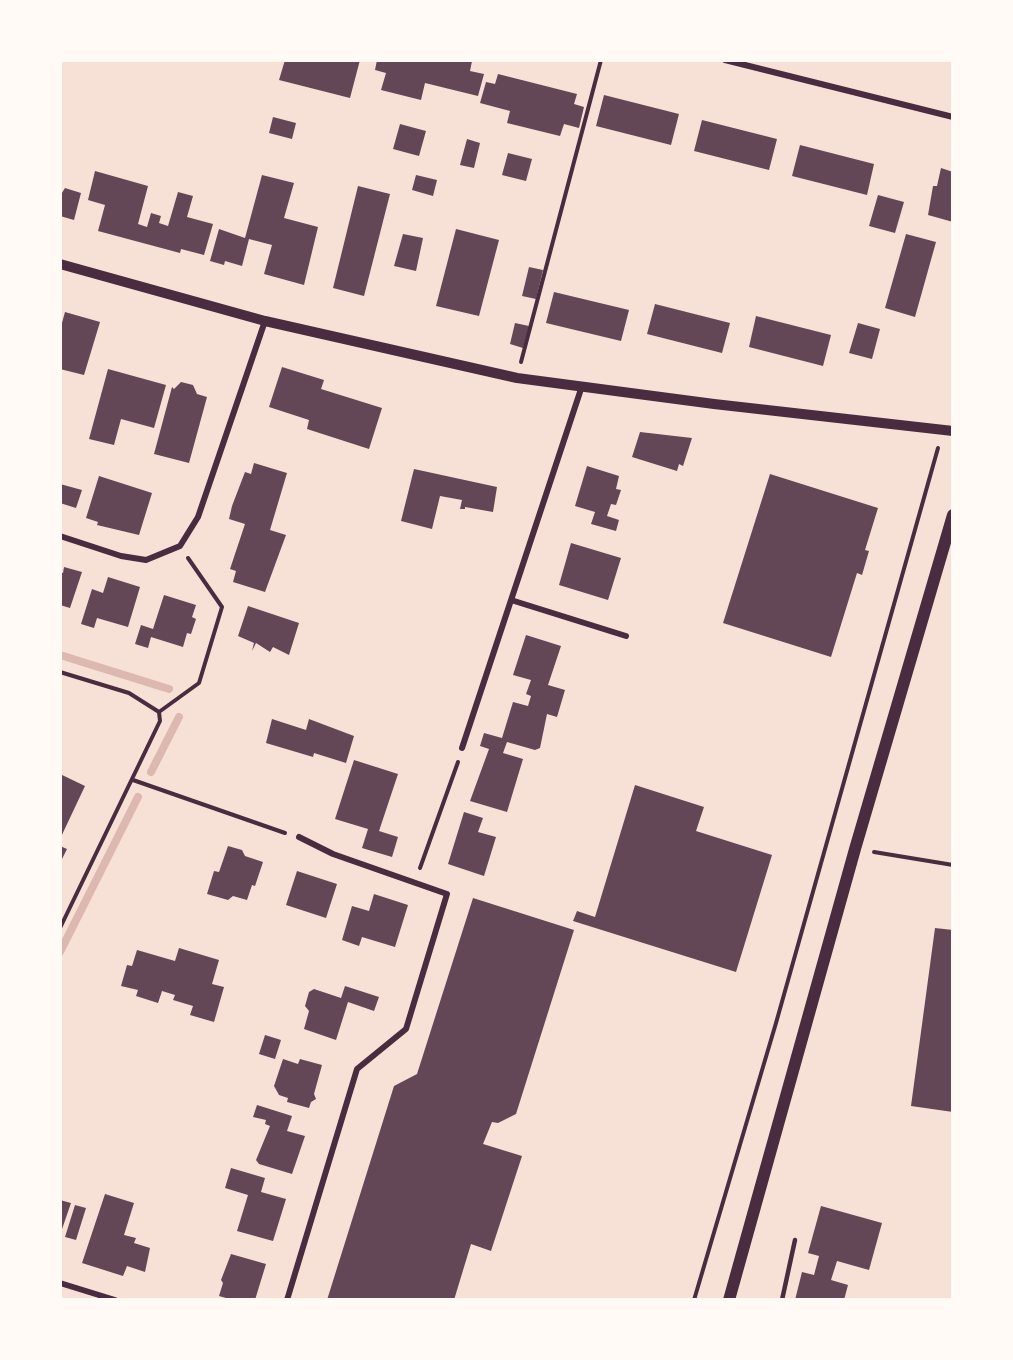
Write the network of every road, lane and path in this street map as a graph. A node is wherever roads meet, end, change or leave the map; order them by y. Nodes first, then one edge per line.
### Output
1 (601, 60) edge
2 (724, 60) edge
3 (953, 117) edge
4 (60, 264) edge
5 (265, 321) junction
6 (517, 378) junction
7 (582, 386) junction
8 (948, 430) edge
9 (953, 515) edge
10 (60, 536) edge
11 (180, 546) junction
12 (511, 600) junction
13 (626, 636) dead end
14 (60, 672) edge
15 (159, 712) junction
16 (462, 748) joint
17 (133, 780) junction
18 (299, 837) joint
19 (855, 849) junction
20 (953, 865) edge
21 (415, 883) junction
22 (60, 928) edge
23 (795, 1240) dead end
24 (60, 1283) edge
25 (116, 1300) edge
26 (287, 1300) edge
27 (694, 1300) edge
28 (729, 1300) edge
29 (782, 1300) edge

1 - 6 path
2 - 3 street
4 - 5 street
5 - 6 street
5 - 11 street
6 - 7 street
7 - 8 street
7 - 12 street
8 - 27 path
9 - 19 main road
10 - 11 street
11 - 15 path
12 - 13 street
12 - 16 street
14 - 15 path
15 - 17 path
16 - 21 path
17 - 18 path
17 - 22 path
18 - 21 street
19 - 20 path
19 - 28 main road
21 - 26 street
23 - 29 lane
24 - 25 street

